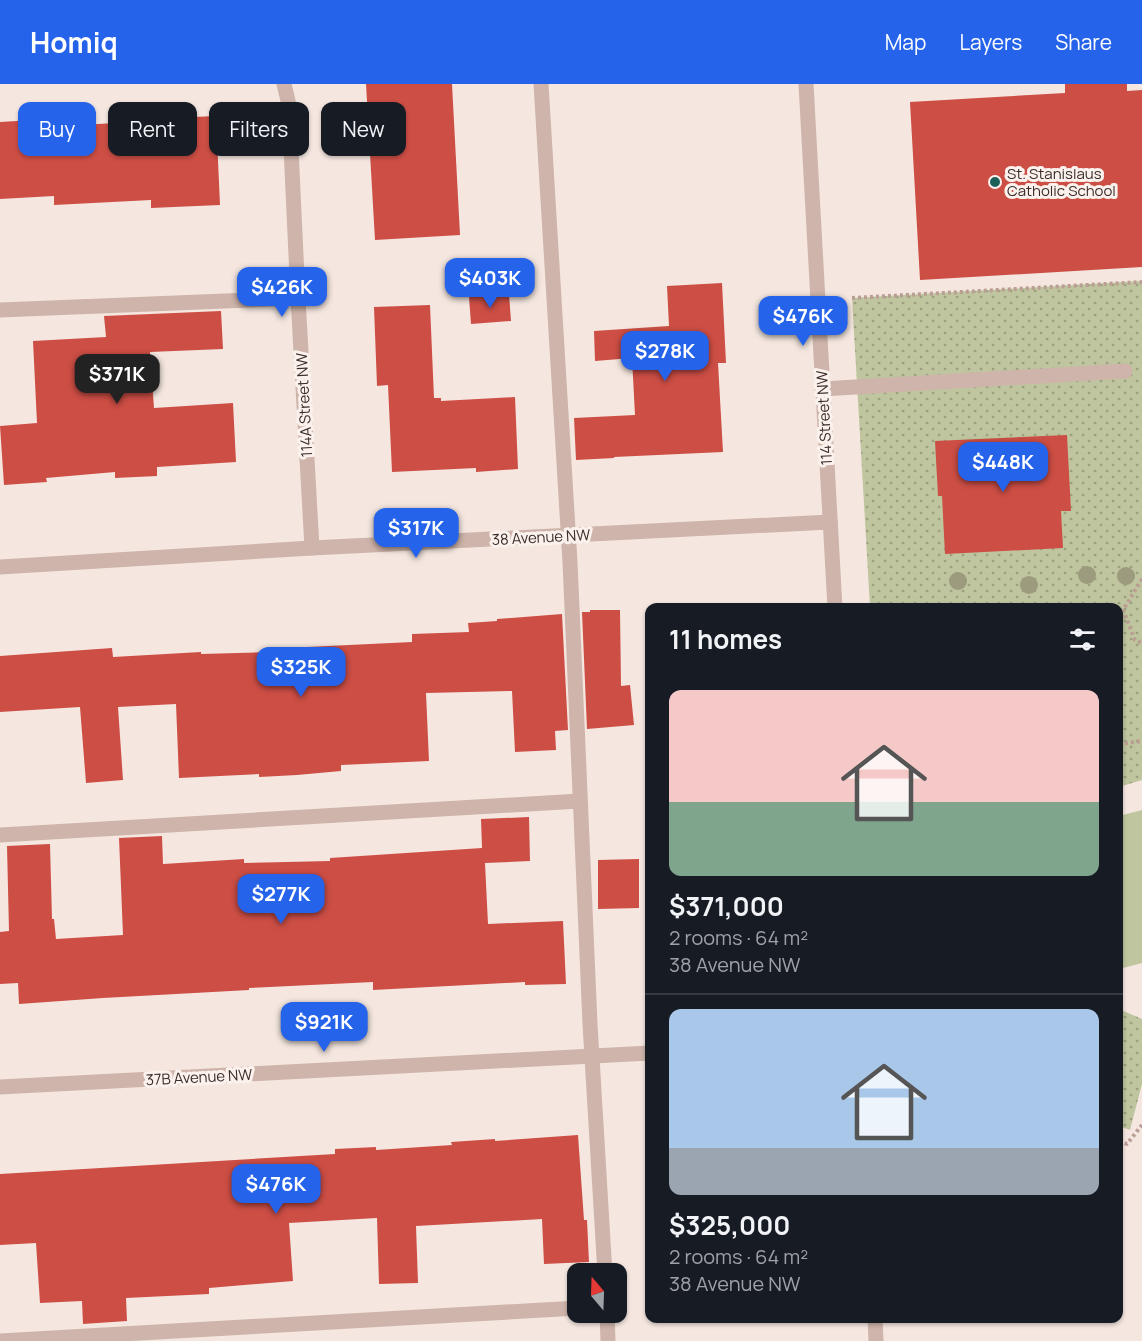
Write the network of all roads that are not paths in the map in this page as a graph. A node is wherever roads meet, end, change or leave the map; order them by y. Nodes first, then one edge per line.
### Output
1 (284, 84) edge
2 (542, 84) edge
3 (806, 84) edge
4 (297, 298) junction
5 (0, 310) edge
6 (1125, 371) dead end
7 (822, 389) junction
8 (830, 522) junction
9 (568, 536) junction
10 (312, 548) junction
11 (0, 567) edge
12 (836, 603) edge
13 (580, 801) junction
14 (0, 835) edge
15 (645, 1053) edge
16 (593, 1056) junction
17 (0, 1087) edge
18 (604, 1263) edge
19 (567, 1309) edge
20 (607, 1323) edge
21 (875, 1323) edge
22 (0, 1341) edge
23 (608, 1341) edge
24 (876, 1341) edge

1 - 4 street, 114A Street NW
2 - 9 street
3 - 7 street, 114 Street NW
4 - 5 street
4 - 10 street, 114A Street NW
6 - 7 street
7 - 8 street, 114 Street NW
8 - 9 street, 38 Avenue NW
8 - 12 street, 114 Street NW
9 - 10 street, 38 Avenue NW
9 - 13 street
10 - 11 street, 38 Avenue NW
13 - 14 street
13 - 16 street
15 - 16 street, 37B Avenue NW
16 - 17 street, 37B Avenue NW
16 - 18 street
19 - 22 street
20 - 23 street
21 - 24 street

